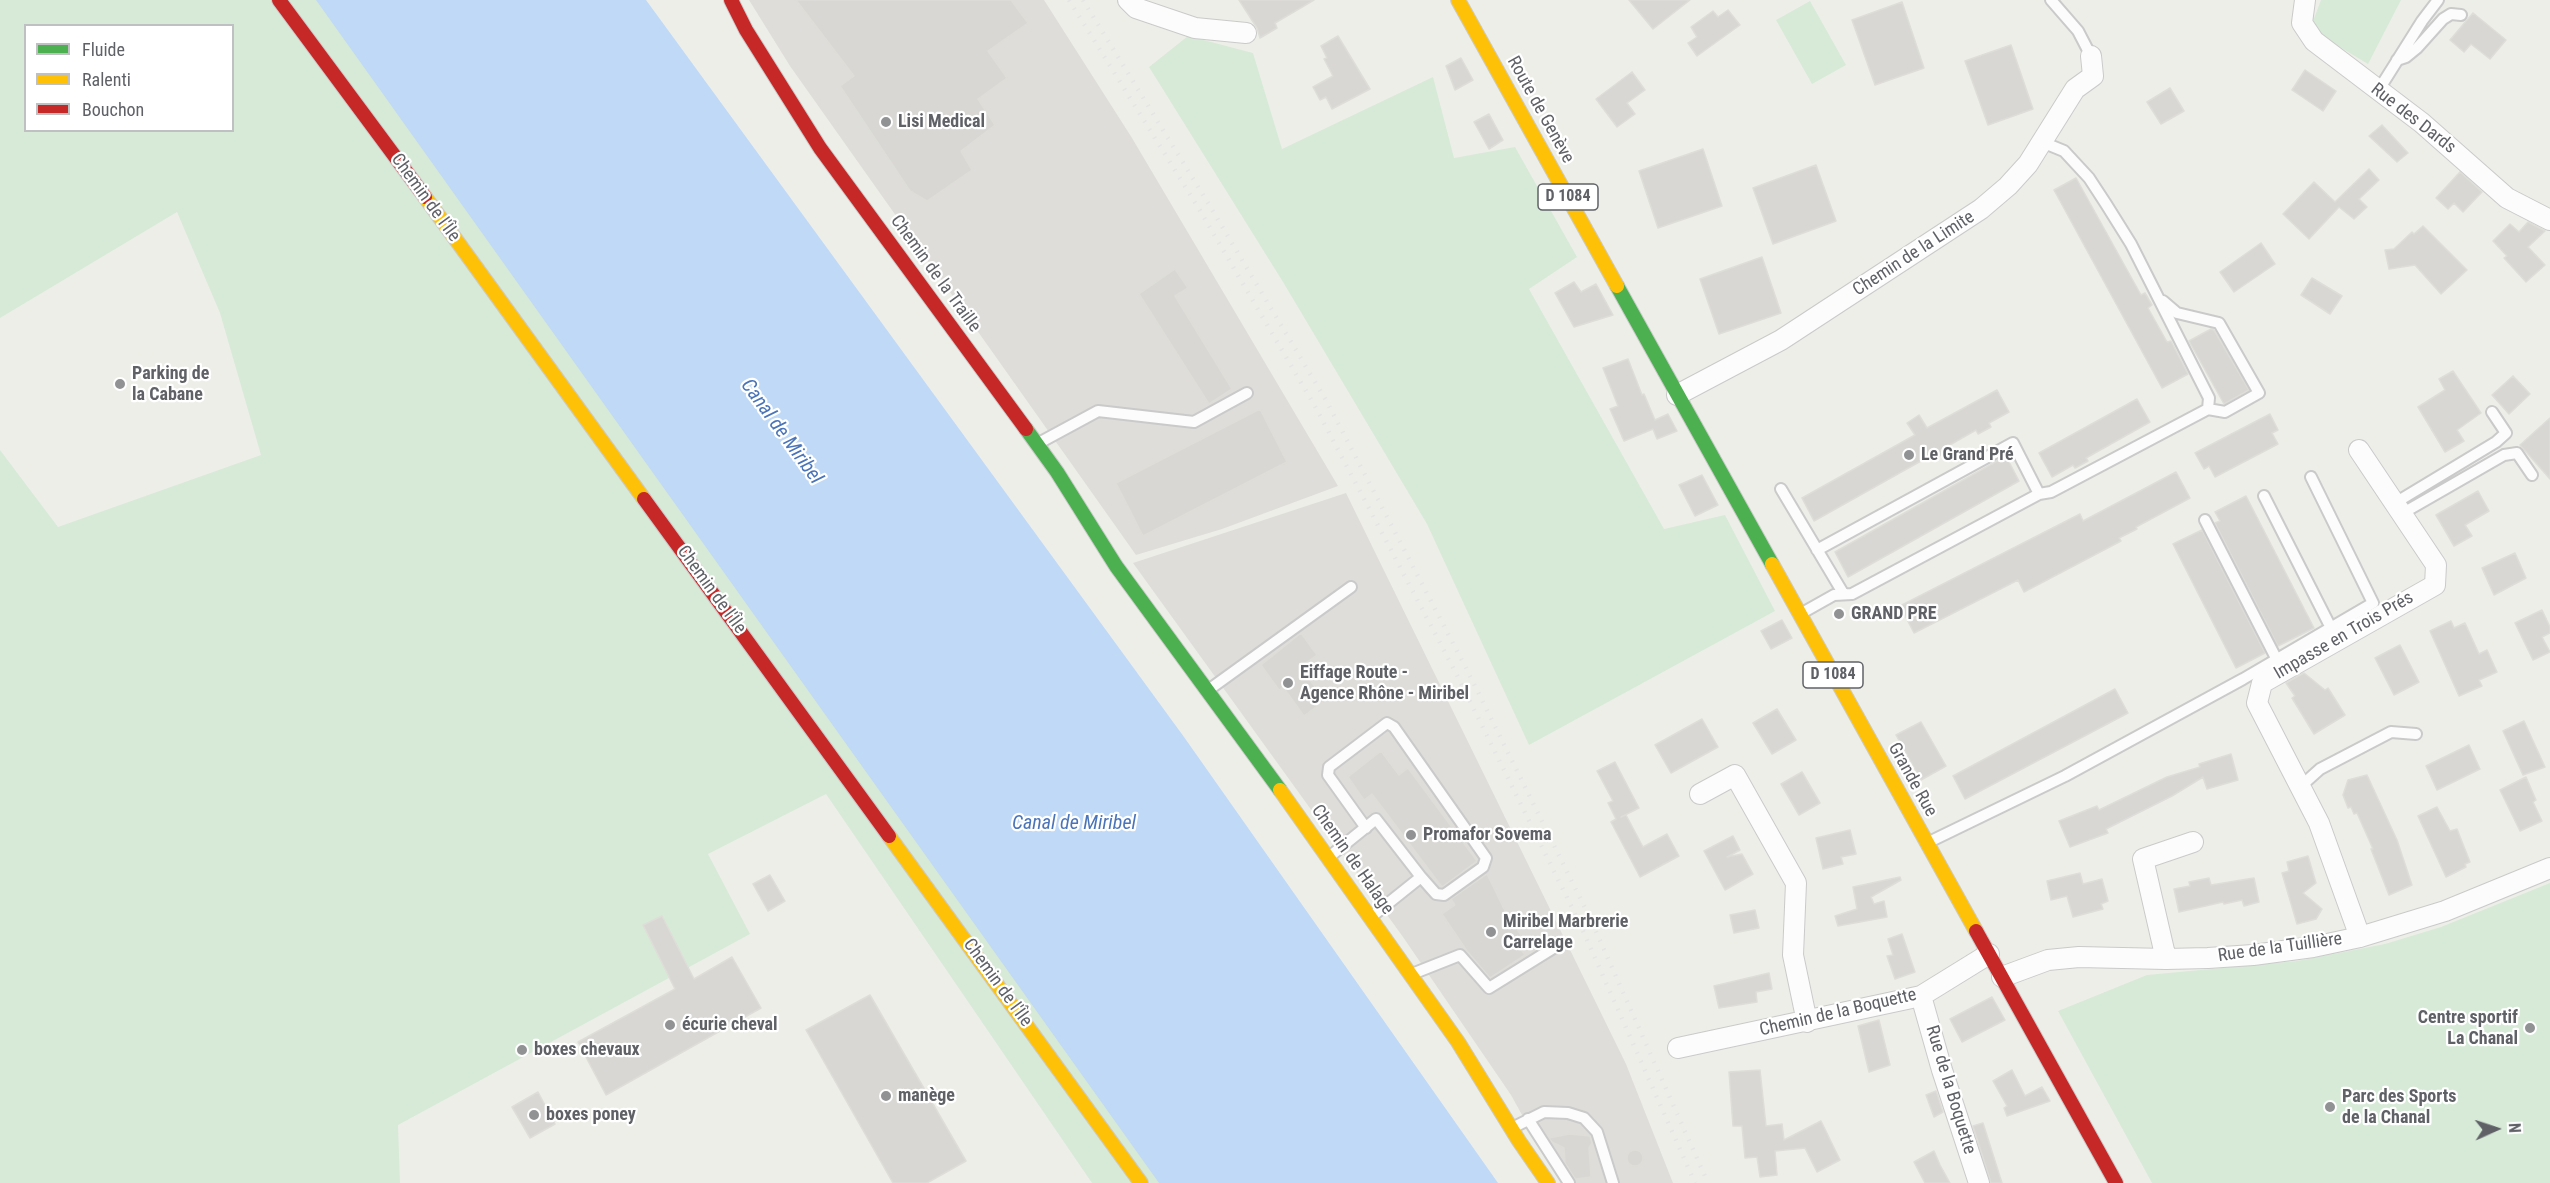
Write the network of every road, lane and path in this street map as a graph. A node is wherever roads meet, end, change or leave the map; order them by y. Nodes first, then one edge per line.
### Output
1 (279, 0) edge
2 (731, 0) edge
3 (1128, 0) edge
4 (1458, 0) edge
5 (2051, 0) edge
6 (2305, 0) edge
7 (2438, 0) edge
8 (2461, 15) dead end
9 (1246, 33) dead end
10 (2091, 56) joint
11 (2397, 60) junction
12 (2378, 91) junction
13 (2042, 142) junction
14 (2550, 220) edge
15 (2158, 297) junction
16 (1247, 393) dead end
17 (1677, 395) junction
18 (2208, 409) junction
19 (2492, 412) dead end
20 (1036, 444) junction
21 (2359, 450) dead end
22 (2532, 475) dead end
23 (2311, 477) dead end
24 (1781, 489) dead end
25 (2039, 494) junction
26 (2264, 496) dead end
27 (2399, 508) junction
28 (2205, 520) dead end
29 (1817, 550) junction
30 (1116, 566) joint
31 (1351, 587) dead end
32 (1843, 593) junction
33 (1800, 615) junction
34 (2331, 628) junction
35 (2277, 660) junction
36 (1207, 691) junction
37 (2416, 734) dead end
38 (2300, 787) junction
39 (1700, 794) dead end
40 (1366, 828) junction
41 (2193, 842) dead end
42 (1926, 843) junction
43 (1329, 858) junction
44 (2550, 868) edge
45 (1421, 877) junction
46 (1371, 918) junction
47 (2360, 937) junction
48 (1556, 947) dead end
49 (1989, 954) junction
50 (2166, 959) junction
51 (1411, 975) junction
52 (2002, 977) junction
53 (1921, 996) junction
54 (1807, 1022) junction
55 (1678, 1048) dead end
56 (1528, 1119) junction
57 (1511, 1128) junction
58 (1141, 1183) edge
59 (1548, 1183) edge
60 (1569, 1183) edge
61 (1613, 1183) edge
62 (1979, 1183) edge
63 (2116, 1183) edge

1 - 58 street, Chemin de l'Île
2 - 20 street, Chemin de la Traille
3 - 9 street
4 - 17 street, Route de Genève / D 1084
5 - 10 lane
6 - 12 street, Rue des Dards
7 - 11 lane
8 - 11 lane
10 - 13 street, Chemin de la Limite
11 - 12 lane
12 - 14 street, Rue des Dards
13 - 15 lane
13 - 17 street, Chemin de la Limite
15 - 18 lane
15 - 18 lane
16 - 20 lane
17 - 33 street, Grande Rue / D 1084
18 - 25 lane
19 - 27 lane
20 - 30 street, Chemin de la Traille
21 - 27 street, Impasse en Trois Prés
22 - 27 lane
23 - 34 lane
24 - 29 lane
25 - 29 lane
25 - 32 lane
26 - 34 lane
27 - 38 street, Impasse en Trois Prés
28 - 35 lane
29 - 32 lane
30 - 36 street, Chemin de Halage
31 - 36 lane
32 - 33 lane
33 - 42 street, Grande Rue / D 1084
34 - 35 lane
35 - 42 lane
36 - 43 street, Chemin de Halage
37 - 38 lane
38 - 47 street, Impasse en Trois Prés
39 - 54 street
40 - 43 lane
40 - 45 lane
40 - 45 lane
41 - 50 street
42 - 49 street, Grande Rue / D 1084
43 - 46 street, Chemin de Halage
44 - 47 street, Rue de la Tuillière
45 - 46 lane
46 - 51 street, Chemin de Halage
47 - 50 street, Rue de la Tuillière
48 - 51 lane
49 - 52 street, Grande Rue / D 1084
49 - 53 street, Chemin de la Boquette
50 - 52 street, Rue de la Tuillière
51 - 57 street, Chemin de Halage
52 - 63 street, Grande Rue / D 1084
53 - 54 street, Chemin de la Boquette
53 - 62 street, Rue de la Boquette
54 - 55 street, Chemin de la Boquette
56 - 57 lane
56 - 60 lane
56 - 61 lane
57 - 59 street, Chemin de Halage

